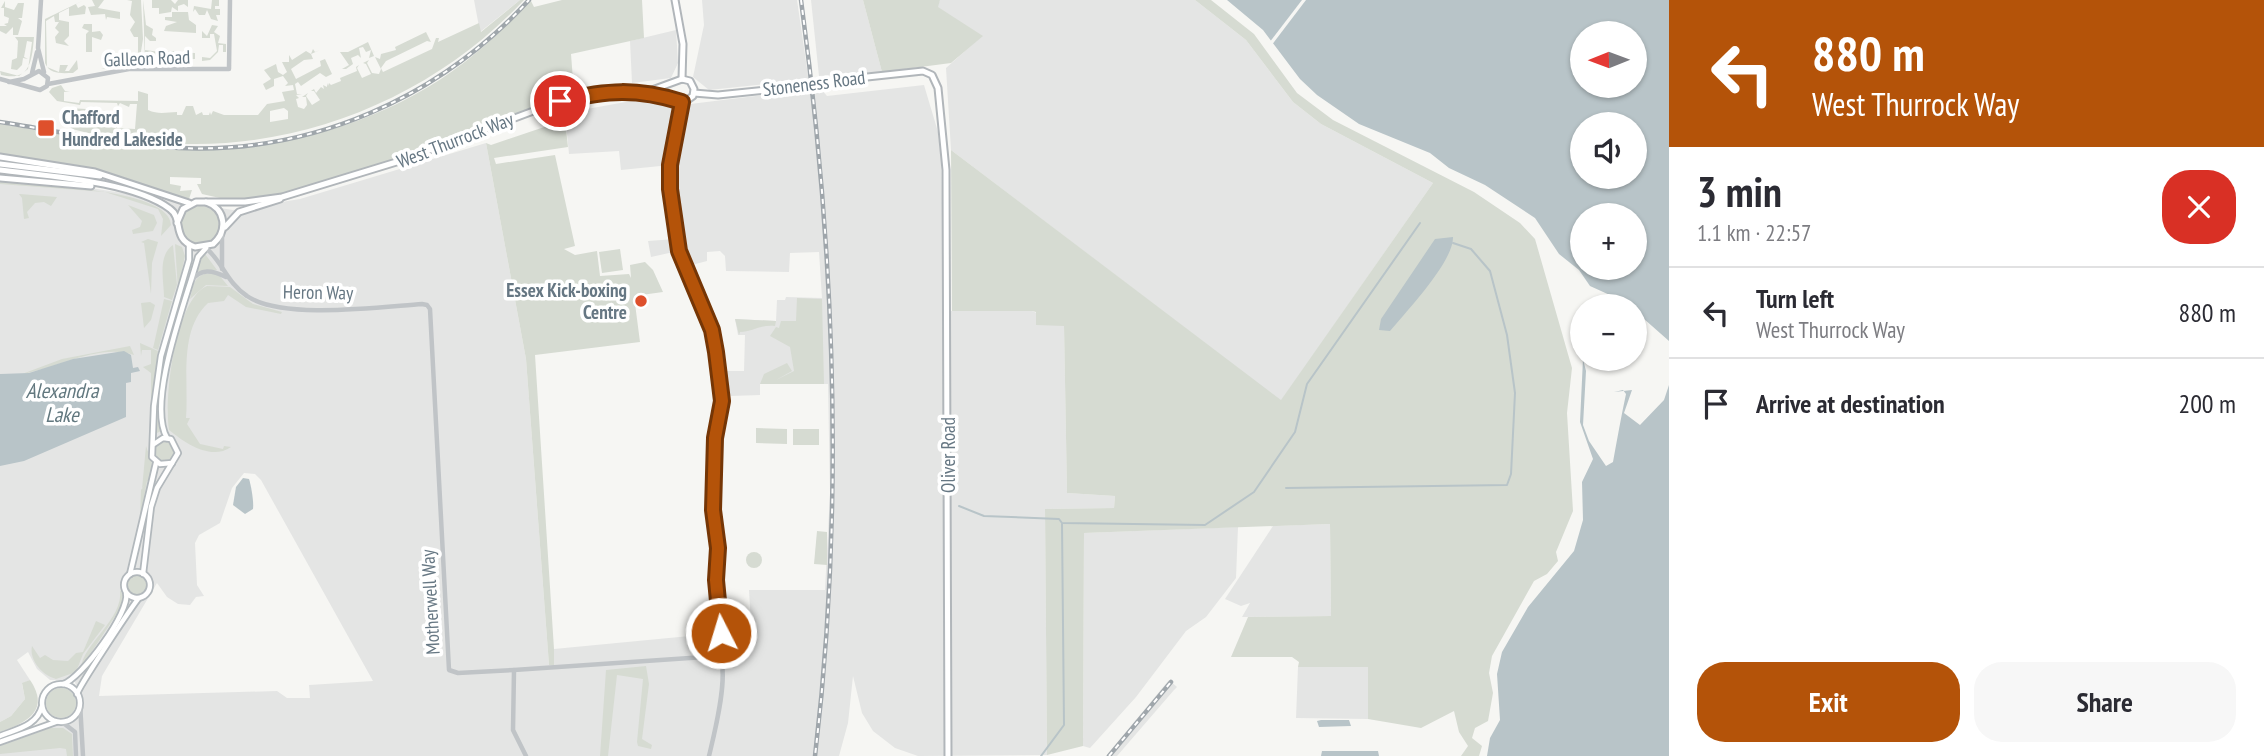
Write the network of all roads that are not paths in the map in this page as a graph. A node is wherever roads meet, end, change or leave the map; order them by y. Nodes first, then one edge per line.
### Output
1 (41, 0) edge
2 (230, 0) edge
3 (675, 0) edge
4 (38, 48) junction
5 (45, 73) junction
6 (32, 75) junction
7 (932, 75) joint
8 (0, 79) edge
9 (66, 79) junction
10 (682, 79) junction
11 (9, 82) junction
12 (48, 84) junction
13 (673, 84) junction
14 (32, 87) junction
15 (628, 91) junction
16 (694, 93) junction
17 (674, 98) junction
18 (682, 102) junction
19 (0, 157) edge
20 (0, 164) edge
21 (0, 170) edge
22 (49, 174) junction
23 (110, 177) junction
24 (0, 178) edge
25 (107, 187) junction
26 (282, 197) junction
27 (203, 202) junction
28 (191, 203) junction
29 (177, 223) junction
30 (222, 232) junction
31 (189, 245) junction
32 (206, 248) junction
33 (222, 270) junction
34 (227, 277) junction
35 (191, 282) junction
36 (427, 305) joint
37 (167, 438) junction
38 (154, 444) junction
39 (156, 462) junction
40 (172, 463) junction
41 (144, 573) junction
42 (130, 574) junction
43 (126, 593) junction
44 (138, 598) junction
45 (719, 656) junction
46 (514, 670) junction
47 (62, 684) junction
48 (77, 694) junction
49 (80, 703) junction
50 (42, 705) junction
51 (59, 722) junction
52 (0, 736) edge
53 (0, 742) edge
54 (76, 756) edge
55 (83, 756) edge
56 (526, 756) edge
57 (709, 756) edge
58 (948, 756) edge

1 - 4 street
2 - 9 street, Galleon Road
3 - 10 main road
4 - 5 street
4 - 6 street
5 - 6 street
5 - 9 street, Galleon Road
5 - 12 street
6 - 11 street
6 - 14 street
7 - 16 main road, Stoneness Road, bridge
7 - 58 main road, Oliver Road
8 - 11 street
9 - 12 street, Galleon Road
10 - 13 main road
10 - 16 main road
11 - 14 street
12 - 14 street, Galleon Road
13 - 15 main road, West Thurrock Way
13 - 17 main road
15 - 17 main road, West Thurrock Way
15 - 26 main road, West Thurrock Way
16 - 18 main road
17 - 18 main road
18 - 45 street
19 - 23 main road
20 - 22 main road
21 - 22 main road
22 - 23 main road
22 - 25 main road
23 - 28 main road
24 - 25 main road
25 - 29 main road
26 - 27 main road, West Thurrock Way
26 - 30 main road, West Thurrock Way
27 - 28 main road
27 - 30 main road
28 - 29 main road
29 - 31 main road
30 - 32 main road
30 - 33 street
31 - 32 main road
31 - 38 main road
32 - 33 street, Heron Way
32 - 35 main road
33 - 34 street, Heron Way
34 - 35 street
34 - 36 street, Heron Way
35 - 37 main road
36 - 46 street, Motherwell Way
37 - 38 main road
37 - 40 main road
38 - 39 main road
39 - 40 main road
39 - 42 main road
40 - 41 main road
41 - 42 main road
41 - 44 main road
42 - 43 main road
43 - 44 main road
43 - 47 main road
44 - 48 main road
45 - 46 street, Motherwell Way
45 - 57 street
46 - 56 street
47 - 48 main road
47 - 50 main road
48 - 49 main road
49 - 51 main road
49 - 55 street
50 - 51 main road
50 - 52 main road
51 - 53 main road
51 - 54 street

